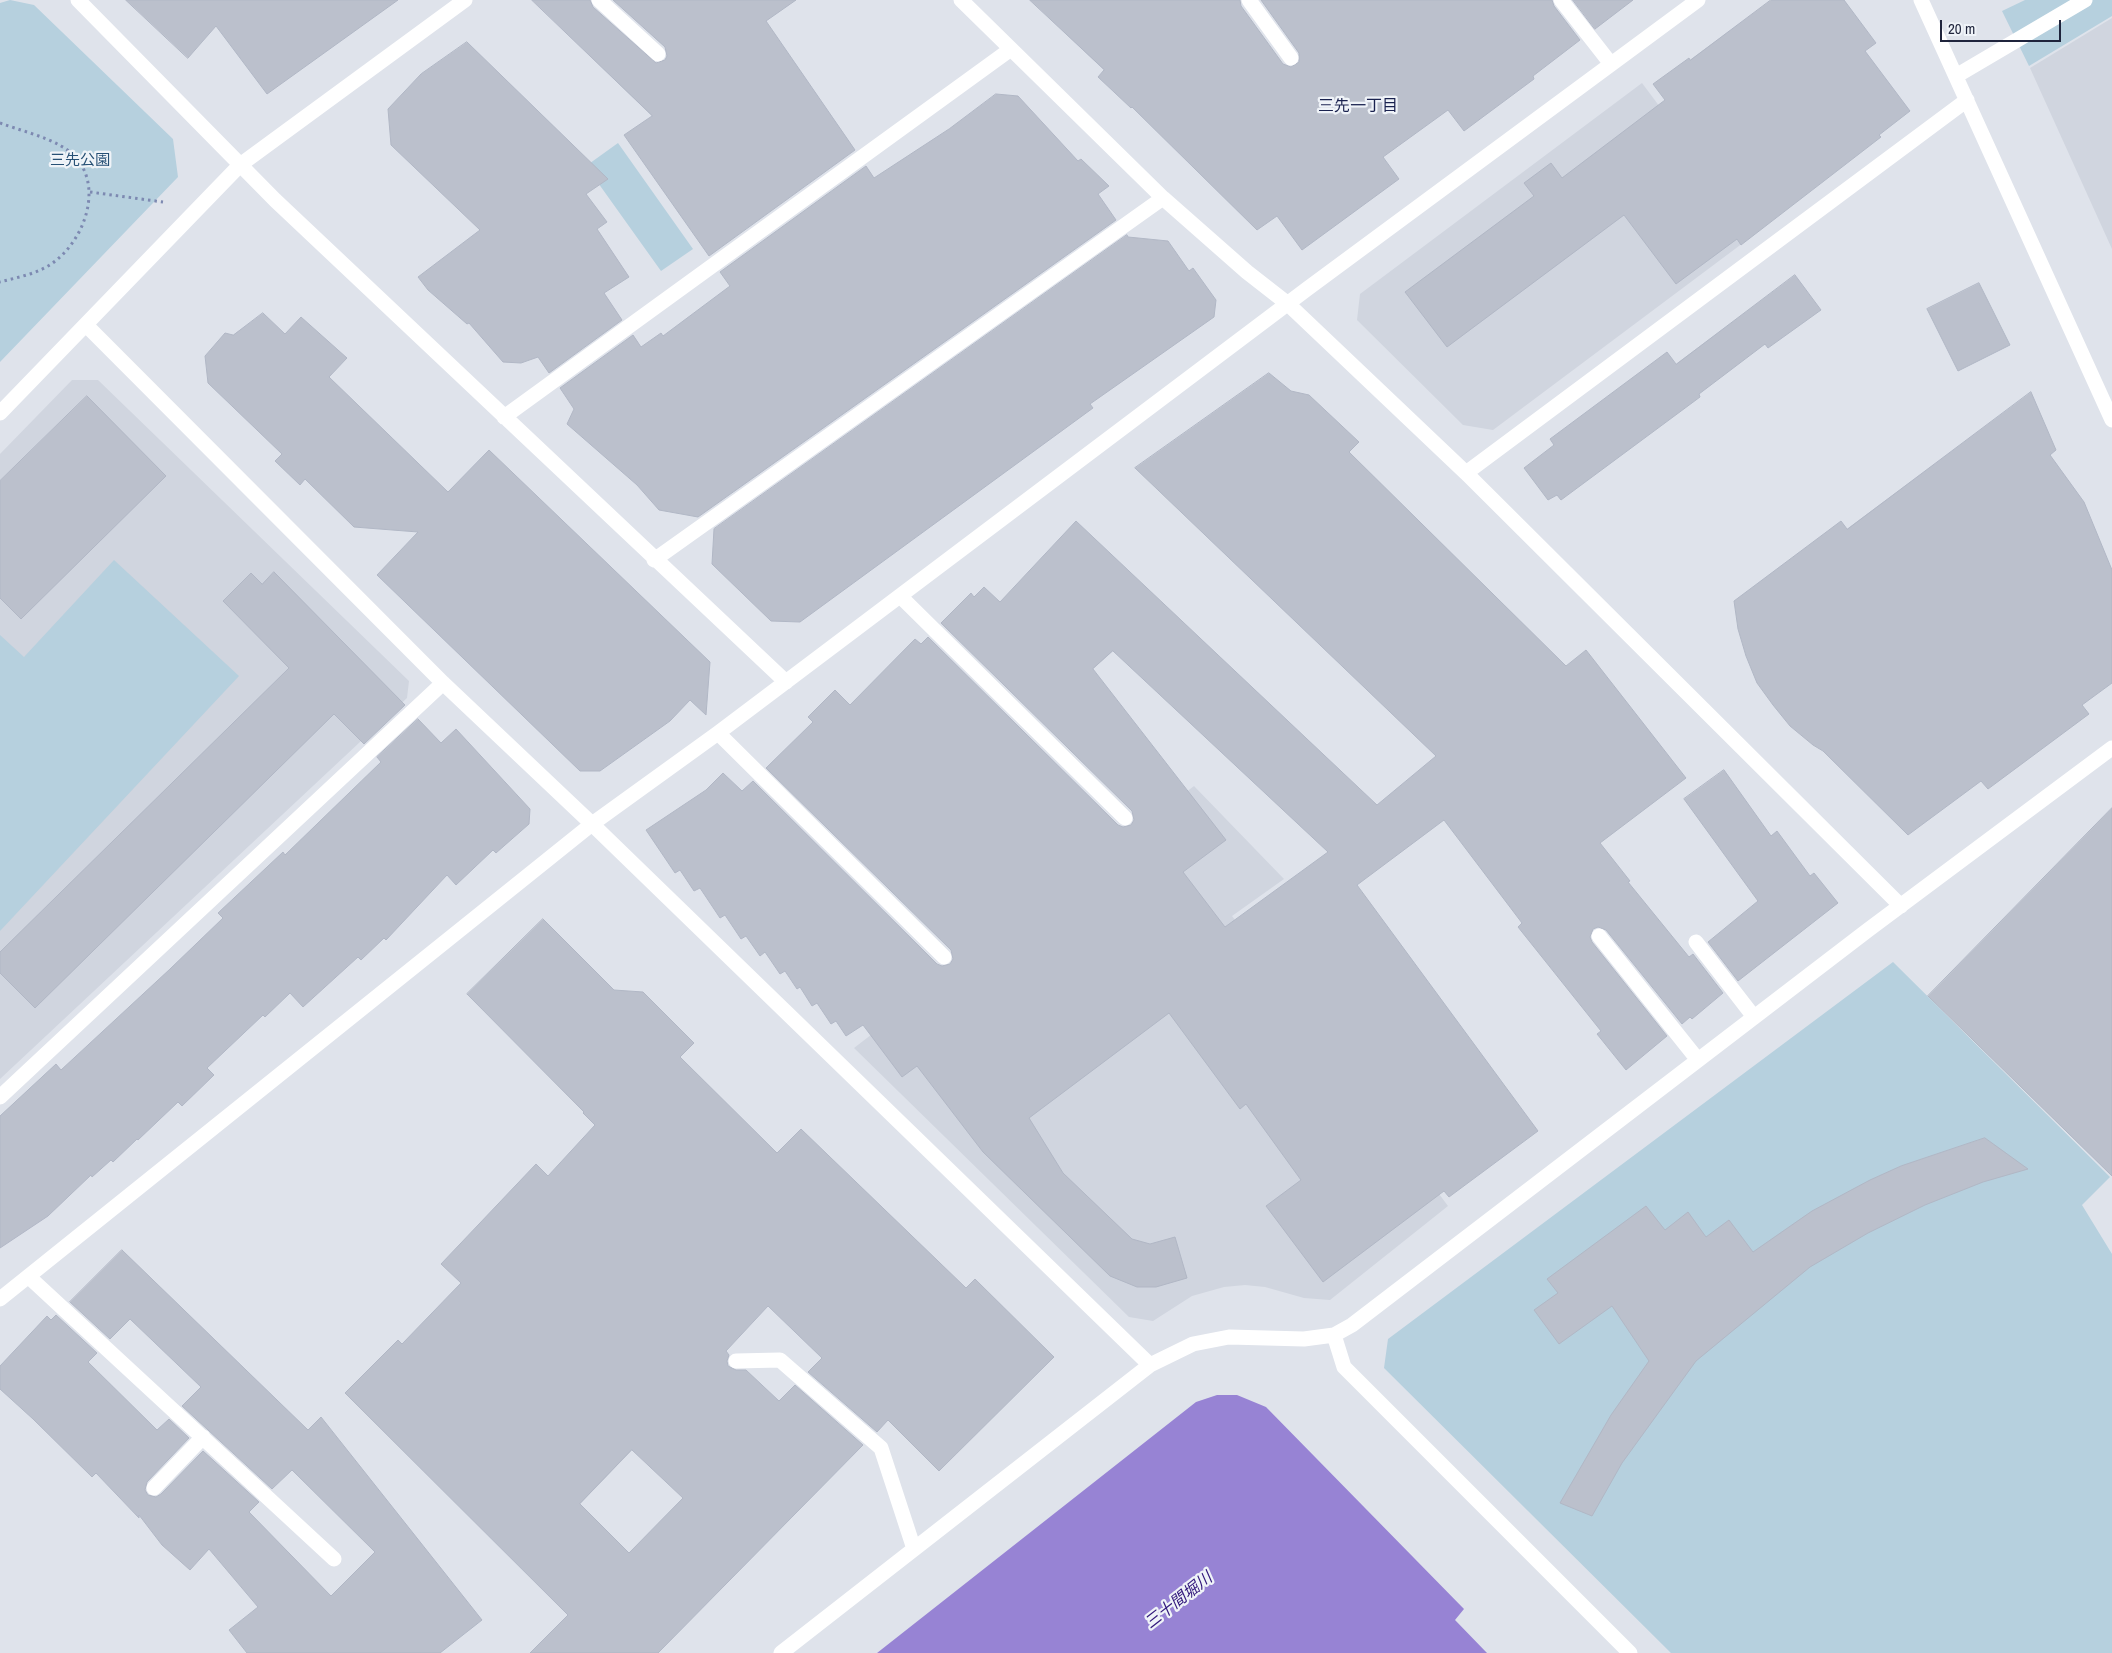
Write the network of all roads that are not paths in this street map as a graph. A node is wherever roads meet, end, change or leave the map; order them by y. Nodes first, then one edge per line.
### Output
1 (78, 0) edge
2 (465, 0) edge
3 (600, 0) edge
4 (960, 0) edge
5 (1248, 0) edge
6 (1561, 0) edge
7 (1698, 0) edge
8 (1921, 0) edge
9 (2085, 0) edge
10 (1011, 49) junction
11 (658, 54) dead end
12 (1291, 58) dead end
13 (1611, 64) junction
14 (1956, 76) junction
15 (1967, 100) junction
16 (240, 165) junction
17 (1163, 198) junction
18 (1288, 304) junction
19 (86, 325) junction
20 (0, 413) edge
21 (504, 417) junction
22 (2112, 420) edge
23 (1466, 473) junction
24 (654, 560) junction
25 (900, 596) junction
26 (786, 682) junction
27 (443, 683) junction
28 (718, 733) junction
29 (2112, 748) edge
30 (1125, 818) dead end
31 (592, 824) junction
32 (1900, 906) junction
33 (1599, 936) dead end
34 (1696, 942) dead end
35 (944, 957) dead end
36 (1754, 1017) junction
37 (1698, 1060) junction
38 (0, 1097) edge
39 (29, 1277) junction
40 (0, 1299) edge
41 (1334, 1336) junction
42 (736, 1361) dead end
43 (1150, 1365) junction
44 (202, 1438) junction
45 (154, 1488) dead end
46 (914, 1549) junction
47 (334, 1559) dead end
48 (781, 1653) edge
49 (1630, 1653) edge

1 - 16 street
2 - 16 street
3 - 11 street
4 - 10 street
5 - 12 street
6 - 13 street
7 - 13 street
8 - 14 street
9 - 14 street
10 - 17 street
10 - 21 street
13 - 18 street
14 - 15 street
15 - 22 street
15 - 23 street
16 - 19 street
16 - 21 street
17 - 18 street
17 - 24 street
18 - 23 street
18 - 25 street
19 - 20 street
19 - 27 street
21 - 24 street
23 - 32 street
24 - 26 street
25 - 26 street
25 - 30 street
26 - 28 street
27 - 31 street
27 - 38 street
28 - 31 street
28 - 35 street
29 - 32 street
31 - 39 street
31 - 43 street
32 - 36 street
33 - 37 street
34 - 36 street
36 - 37 street
37 - 41 street
39 - 40 street
39 - 44 street
41 - 43 street
41 - 49 street
42 - 46 street
43 - 46 street
44 - 45 street
44 - 47 street
46 - 48 street

